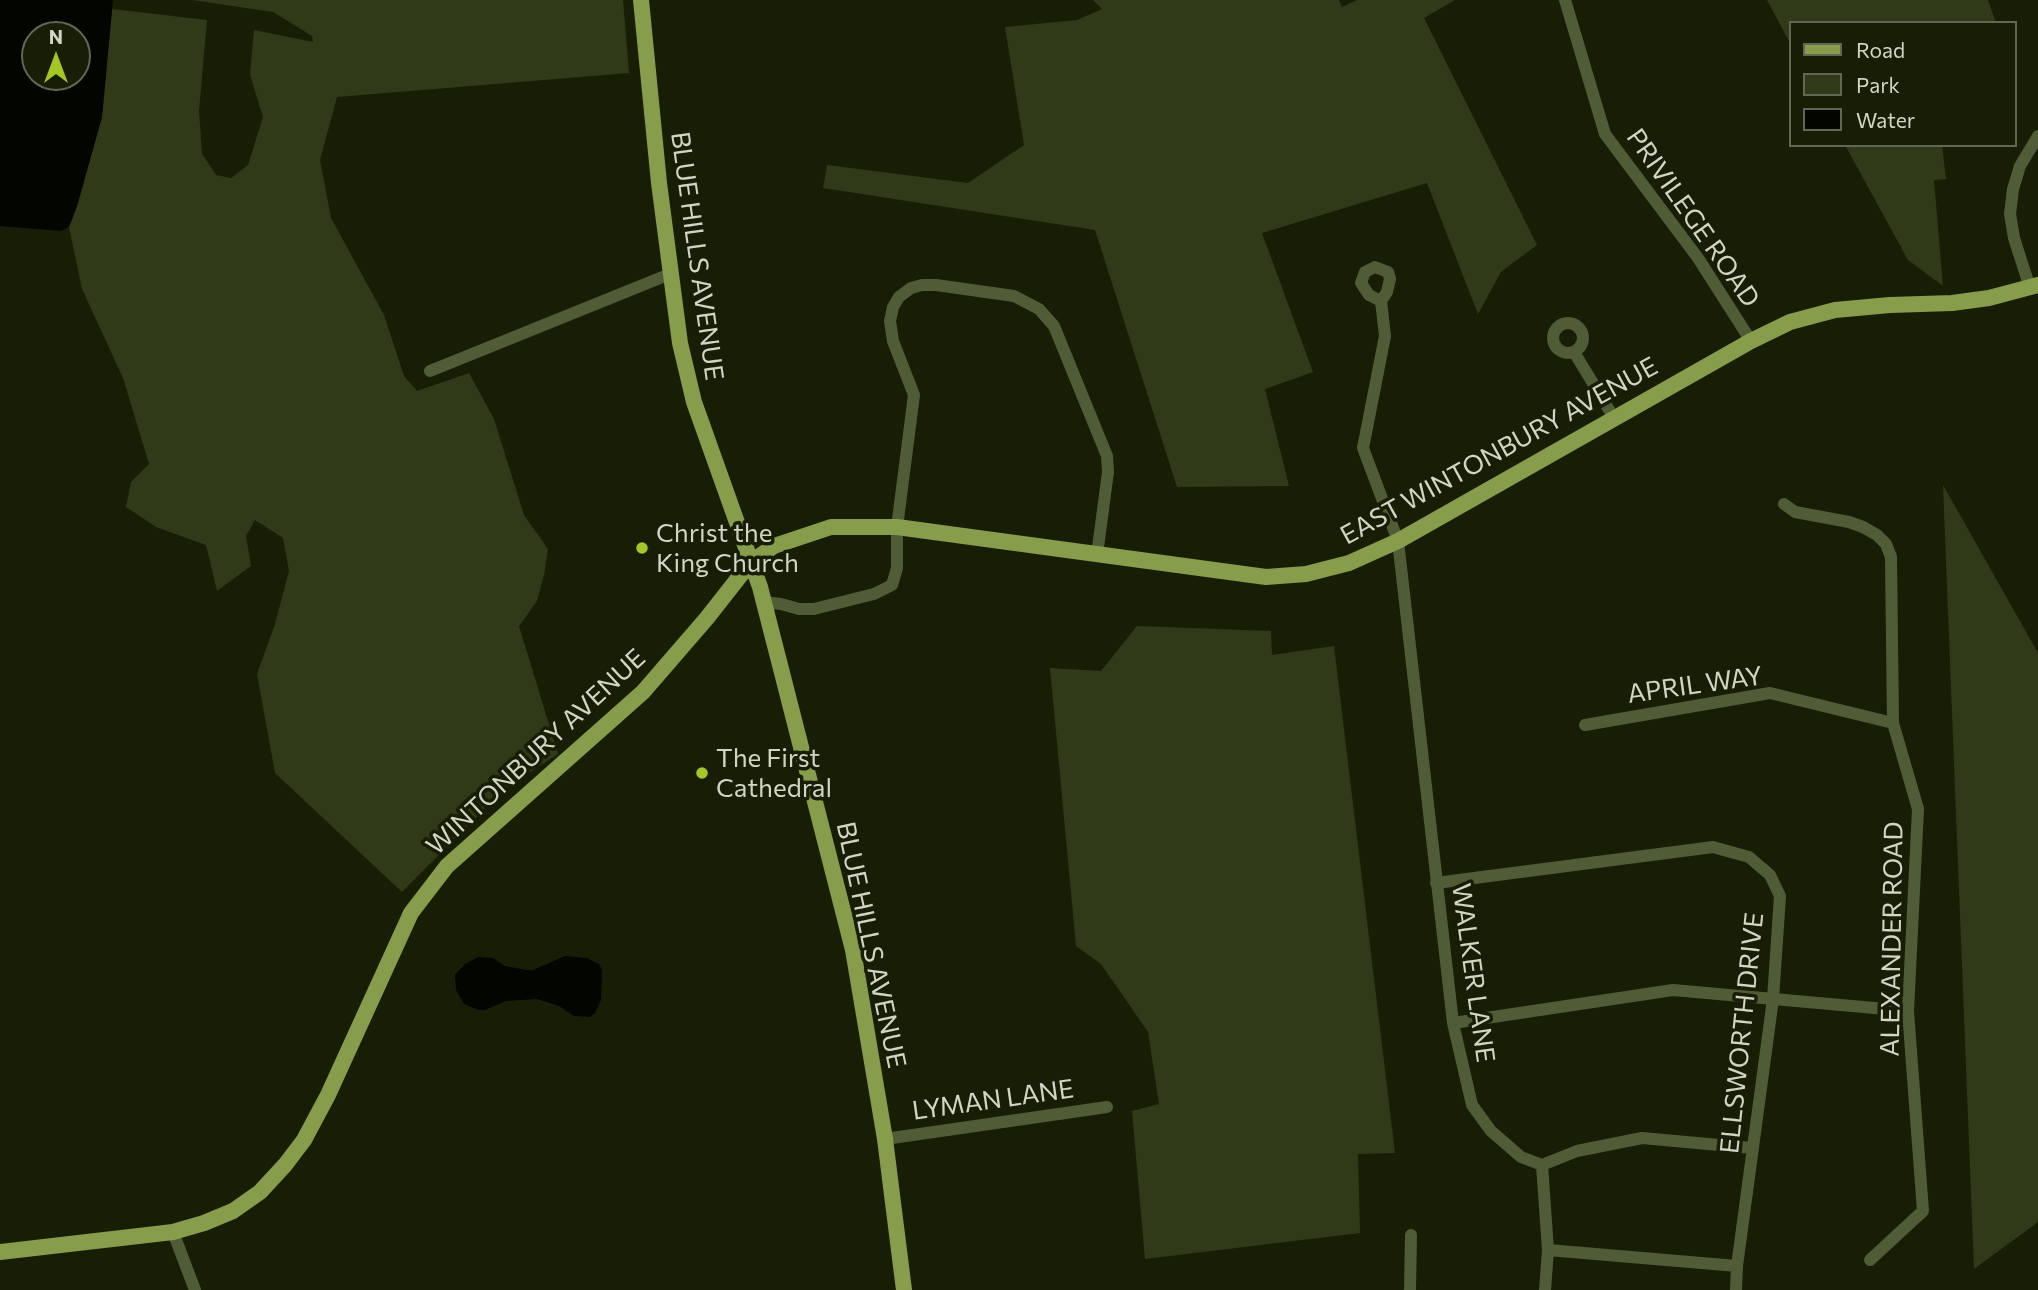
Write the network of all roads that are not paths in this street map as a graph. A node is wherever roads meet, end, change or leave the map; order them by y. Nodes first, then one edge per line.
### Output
1 (641, 0) edge
2 (1565, 0) edge
3 (2038, 136) edge
4 (670, 274) junction
5 (2034, 286) edge
6 (1381, 301) dead end
7 (1751, 341) junction
8 (1574, 352) dead end
9 (430, 371) dead end
10 (1614, 418) junction
11 (1784, 504) dead end
12 (897, 527) junction
13 (1398, 541) junction
14 (1097, 555) junction
15 (751, 562) junction
16 (764, 602) junction
17 (1893, 723) junction
18 (1585, 725) dead end
19 (1436, 883) junction
20 (1773, 999) junction
21 (1908, 1012) junction
22 (1453, 1023) junction
23 (1107, 1107) dead end
24 (884, 1139) junction
25 (1752, 1148) junction
26 (1542, 1165) junction
27 (173, 1232) junction
28 (1411, 1235) dead end
29 (1548, 1250) junction
30 (0, 1252) edge
31 (1870, 1260) dead end
32 (1737, 1266) junction
33 (195, 1290) edge
34 (904, 1290) edge
35 (1410, 1290) edge
36 (1545, 1290) edge
37 (1736, 1290) edge

1 - 4 main road, BLUE HILLS AVENUE
2 - 7 street, PRIVILEGE ROAD
3 - 5 street
4 - 9 street
4 - 15 main road, BLUE HILLS AVENUE
5 - 7 main road, EAST WINTONBURY AVENUE
6 - 13 street, WALKER LANE
7 - 10 main road, EAST WINTONBURY AVENUE
8 - 10 street
10 - 13 main road, EAST WINTONBURY AVENUE
11 - 17 street, ALEXANDER ROAD
12 - 14 main road, EAST WINTONBURY AVENUE
12 - 14 street
12 - 15 main road, EAST WINTONBURY AVENUE
12 - 16 street
13 - 14 main road, EAST WINTONBURY AVENUE
13 - 19 street, WALKER LANE
15 - 16 main road, BLUE HILLS AVENUE
15 - 27 main road, WINTONBURY AVENUE
16 - 24 main road, BLUE HILLS AVENUE
17 - 18 street, APRIL WAY
17 - 21 street, ALEXANDER ROAD
19 - 20 street, ELLSWORTH DRIVE
19 - 22 street, WALKER LANE
20 - 21 street
20 - 22 street
20 - 25 street, ELLSWORTH DRIVE
21 - 31 street, ALEXANDER ROAD
22 - 26 street, WALKER LANE
23 - 24 street, LYMAN LANE
24 - 34 main road, BLUE HILLS AVENUE
25 - 26 street
25 - 32 street, ELLSWORTH DRIVE
26 - 29 street
27 - 30 main road, WINTONBURY AVENUE
27 - 33 street
28 - 35 street
29 - 32 street
29 - 36 street
32 - 37 street, ELLSWORTH DRIVE

